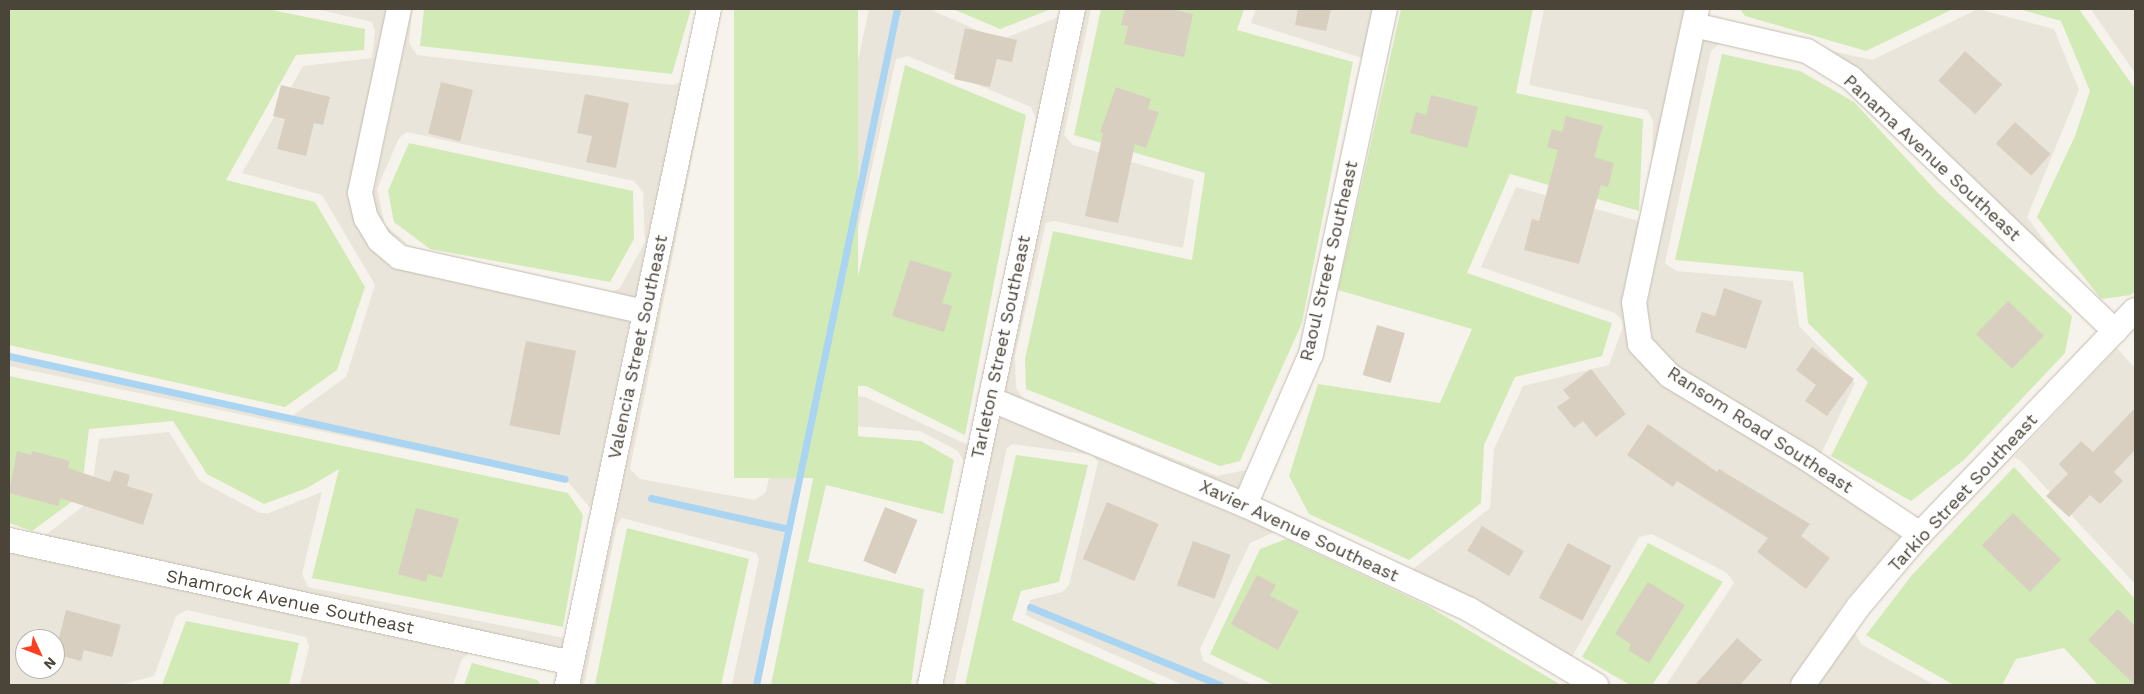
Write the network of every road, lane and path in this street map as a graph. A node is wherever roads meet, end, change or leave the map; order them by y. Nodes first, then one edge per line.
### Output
1 (399, 9) edge
2 (709, 9) edge
3 (1073, 9) edge
4 (1385, 9) edge
5 (1695, 17) edge
6 (2135, 310) edge
7 (644, 312) junction
8 (2115, 331) junction
9 (990, 399) junction
10 (1245, 505) junction
11 (1920, 534) junction
12 (9, 540) edge
13 (569, 674) edge
14 (930, 685) edge
15 (1596, 685) edge
16 (1803, 685) edge

1 - 7 street
2 - 7 street, Valencia Street Southeast
3 - 9 street, Tarleton Street Southeast
4 - 10 street, Raoul Street Southeast
5 - 8 street, Panama Avenue Southeast
5 - 11 street, Ransom Road Southeast
6 - 8 street, Tarkio Street Southeast
7 - 13 street, Valencia Street Southeast
8 - 11 street, Tarkio Street Southeast
9 - 10 street, Xavier Avenue Southeast
9 - 14 street, Tarleton Street Southeast
10 - 15 street, Xavier Avenue Southeast
11 - 16 street, Tarkio Street Southeast
12 - 13 street, Shamrock Avenue Southeast

